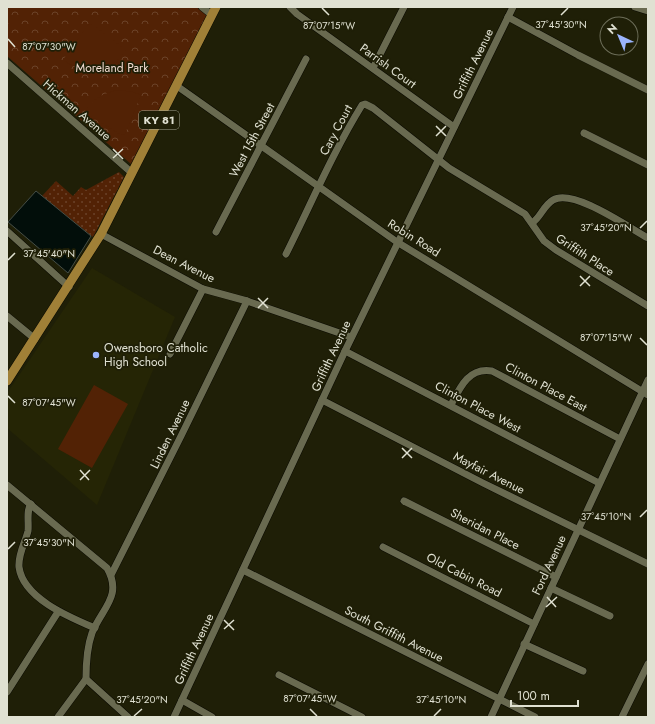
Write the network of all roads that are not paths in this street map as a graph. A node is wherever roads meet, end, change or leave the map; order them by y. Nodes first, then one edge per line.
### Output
1 (202, 7) edge
2 (290, 7) edge
3 (404, 7) edge
4 (635, 7) edge
5 (510, 10) edge
6 (214, 11) edge
7 (648, 11) edge
8 (306, 59) dead end
9 (7, 63) edge
10 (373, 68) junction
11 (176, 86) junction
12 (648, 90) edge
13 (454, 127) junction
14 (584, 133) dead end
15 (261, 147) junction
16 (439, 160) junction
17 (648, 165) edge
18 (132, 173) junction
19 (319, 187) junction
20 (532, 222) junction
21 (7, 231) edge
22 (216, 232) dead end
23 (101, 234) junction
24 (648, 238) edge
25 (397, 242) junction
26 (286, 254) dead end
27 (69, 287) junction
28 (203, 289) junction
29 (247, 301) junction
30 (648, 306) edge
31 (7, 316) edge
32 (351, 338) junction
33 (35, 339) junction
34 (345, 351) junction
35 (170, 354) dead end
36 (648, 380) edge
37 (7, 381) edge
38 (645, 394) edge
39 (322, 400) junction
40 (452, 405) junction
41 (620, 439) junction
42 (599, 483) junction
43 (7, 484) edge
44 (404, 501) dead end
45 (32, 504) junction
46 (578, 530) junction
47 (383, 547) dead end
48 (648, 564) edge
49 (243, 570) junction
50 (111, 575) junction
51 (556, 576) junction
52 (551, 588) junction
53 (58, 612) junction
54 (610, 616) dead end
55 (534, 624) junction
56 (94, 628) junction
57 (524, 644) junction
58 (648, 664) edge
59 (583, 671) dead end
60 (279, 675) dead end
61 (86, 679) junction
62 (7, 692) edge
63 (499, 699) junction
64 (182, 700) junction
65 (58, 717) edge
66 (128, 717) edge
67 (174, 717) edge
68 (212, 717) edge
69 (362, 717) edge
70 (491, 717) edge
71 (535, 717) edge
72 (622, 717) edge

1 - 6 street
2 - 10 street, Parrish Court
3 - 10 street
4 - 7 street
5 - 12 street
5 - 13 street, Griffith Avenue
6 - 11 main road, KY 81
8 - 15 street, West 15th Street
9 - 18 street, Hickman Avenue
10 - 13 street, Parrish Court
11 - 15 street, Robin Road
11 - 18 main road, KY 81
13 - 16 street, Griffith Avenue
14 - 17 street
15 - 19 street, Robin Road
15 - 22 street, West 15th Street
16 - 19 street, Cary Court
16 - 20 street, Griffith Place
16 - 25 street, Griffith Avenue
18 - 23 main road, KY 81
19 - 25 street, Robin Road
19 - 26 street
20 - 24 street
20 - 30 street, Griffith Place
21 - 27 street
23 - 27 main road, KY 81
23 - 28 street, Dean Avenue
25 - 32 street, Griffith Avenue
25 - 38 street, Robin Road
27 - 33 main road, KY 81
28 - 29 street, Dean Avenue
28 - 35 street
29 - 32 street, Dean Avenue
29 - 50 street, Linden Avenue
31 - 33 street
32 - 34 street, Griffith Avenue
33 - 37 main road, KY 81
34 - 39 street, Griffith Avenue
34 - 40 street, Clinton Place West
36 - 38 street, Ford Avenue
38 - 41 street, Ford Avenue
39 - 46 street, Mayfair Avenue
39 - 49 street, Griffith Avenue
40 - 41 street, Clinton Place East
40 - 42 street, Clinton Place West
41 - 42 street, Ford Avenue
42 - 46 street, Ford Avenue
43 - 45 street
44 - 51 street, Sheridan Place
45 - 50 street
45 - 53 street
46 - 48 street, Mayfair Avenue
46 - 51 street, Ford Avenue
47 - 55 street, Old Cabin Road
49 - 63 street, South Griffith Avenue
49 - 64 street, Griffith Avenue
50 - 56 street
51 - 52 street, Ford Avenue
52 - 54 street
52 - 55 street, Ford Avenue
53 - 56 street
53 - 62 street
55 - 57 street, Ford Avenue
56 - 61 street
57 - 59 street
57 - 63 street, Ford Avenue
58 - 72 street
60 - 69 street
61 - 65 street
61 - 66 street
63 - 70 street, Ford Avenue
63 - 71 street, South Griffith Avenue
64 - 67 street, Griffith Avenue
64 - 68 street

